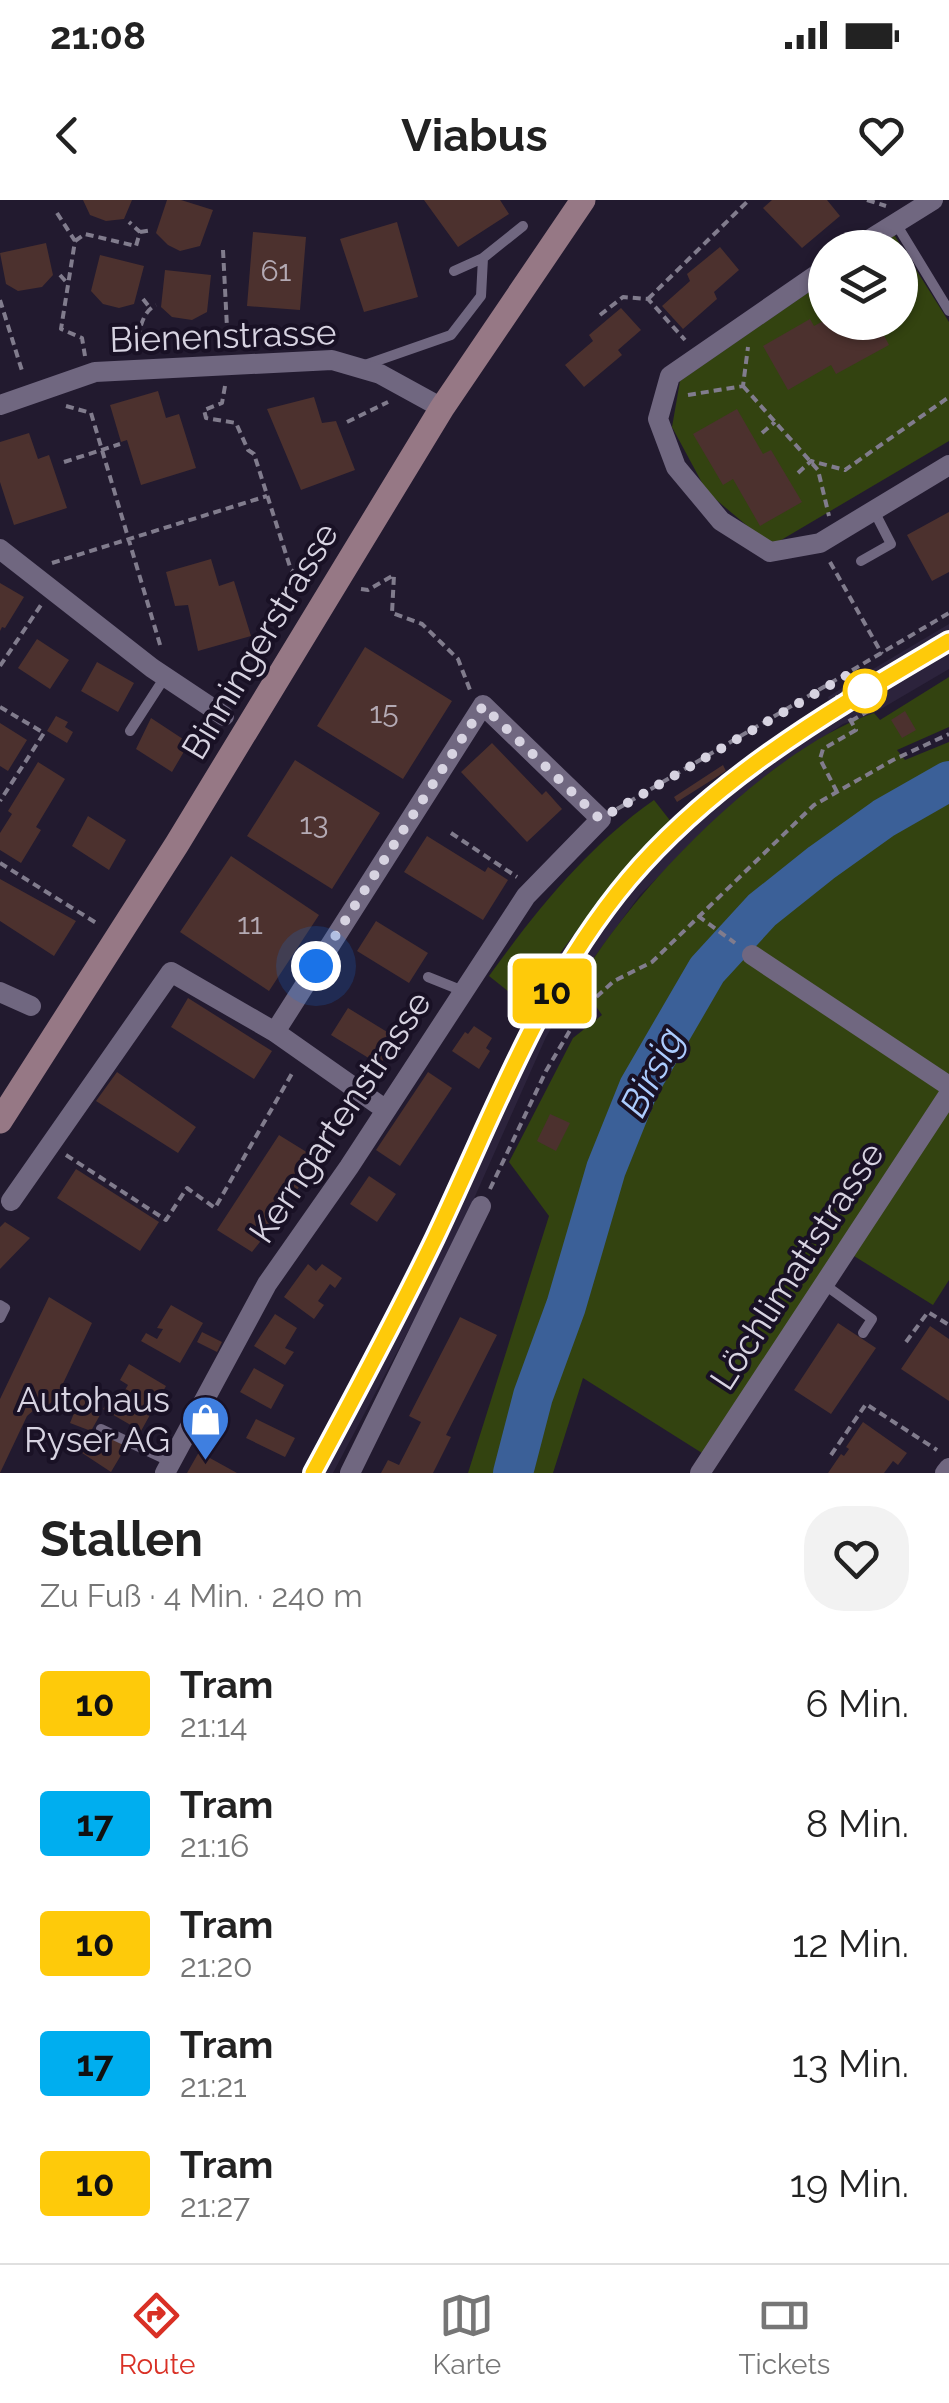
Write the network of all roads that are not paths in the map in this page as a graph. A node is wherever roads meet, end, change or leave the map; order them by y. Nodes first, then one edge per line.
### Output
1 (583, 200) edge
2 (933, 200) edge
3 (894, 222) junction
4 (524, 226) dead end
5 (882, 230) edge
6 (483, 258) junction
7 (454, 271) dead end
8 (808, 279) edge
9 (949, 311) edge
10 (362, 366) junction
11 (0, 405) edge
12 (442, 408) junction
13 (949, 464) edge
14 (874, 510) junction
15 (0, 548) edge
16 (861, 561) dead end
17 (168, 679) junction
18 (224, 716) dead end
19 (130, 732) dead end
20 (745, 950) road end
21 (428, 977) dead end
22 (463, 991) junction
23 (0, 992) edge
24 (31, 1006) dead end
25 (275, 1032) junction
26 (949, 1086) edge
27 (949, 1094) edge
28 (386, 1110) junction
29 (0, 1121) edge
30 (12, 1201) dead end
31 (482, 1206) road end
32 (824, 1284) junction
33 (0, 1305) edge
34 (0, 1318) edge
35 (863, 1333) dead end
36 (102, 1429) dead end
37 (168, 1467) edge
38 (350, 1473) edge
39 (700, 1473) edge

1 - 12 main road, Binningerstrasse
2 - 3 street
3 - 5 street
3 - 9 lane
4 - 6 lane
6 - 7 lane
6 - 10 lane
8 - 14 street
10 - 11 street, Bienenstrasse
10 - 12 street, Bienenstrasse
12 - 29 main road, Binningerstrasse
13 - 14 street
14 - 16 lane
15 - 17 street
17 - 18 street
17 - 19 lane
20 - 26 street
21 - 22 lane
22 - 25 street, Kerngartenstrasse
22 - 28 street, Kerngartenstrasse
23 - 24 street
25 - 28 street
25 - 30 street
27 - 32 street, Löchlimattstrasse
28 - 37 street, Kerngartenstrasse
31 - 38 street
32 - 35 lane
32 - 39 street, Löchlimattstrasse
33 - 34 lane
36 - 37 lane

